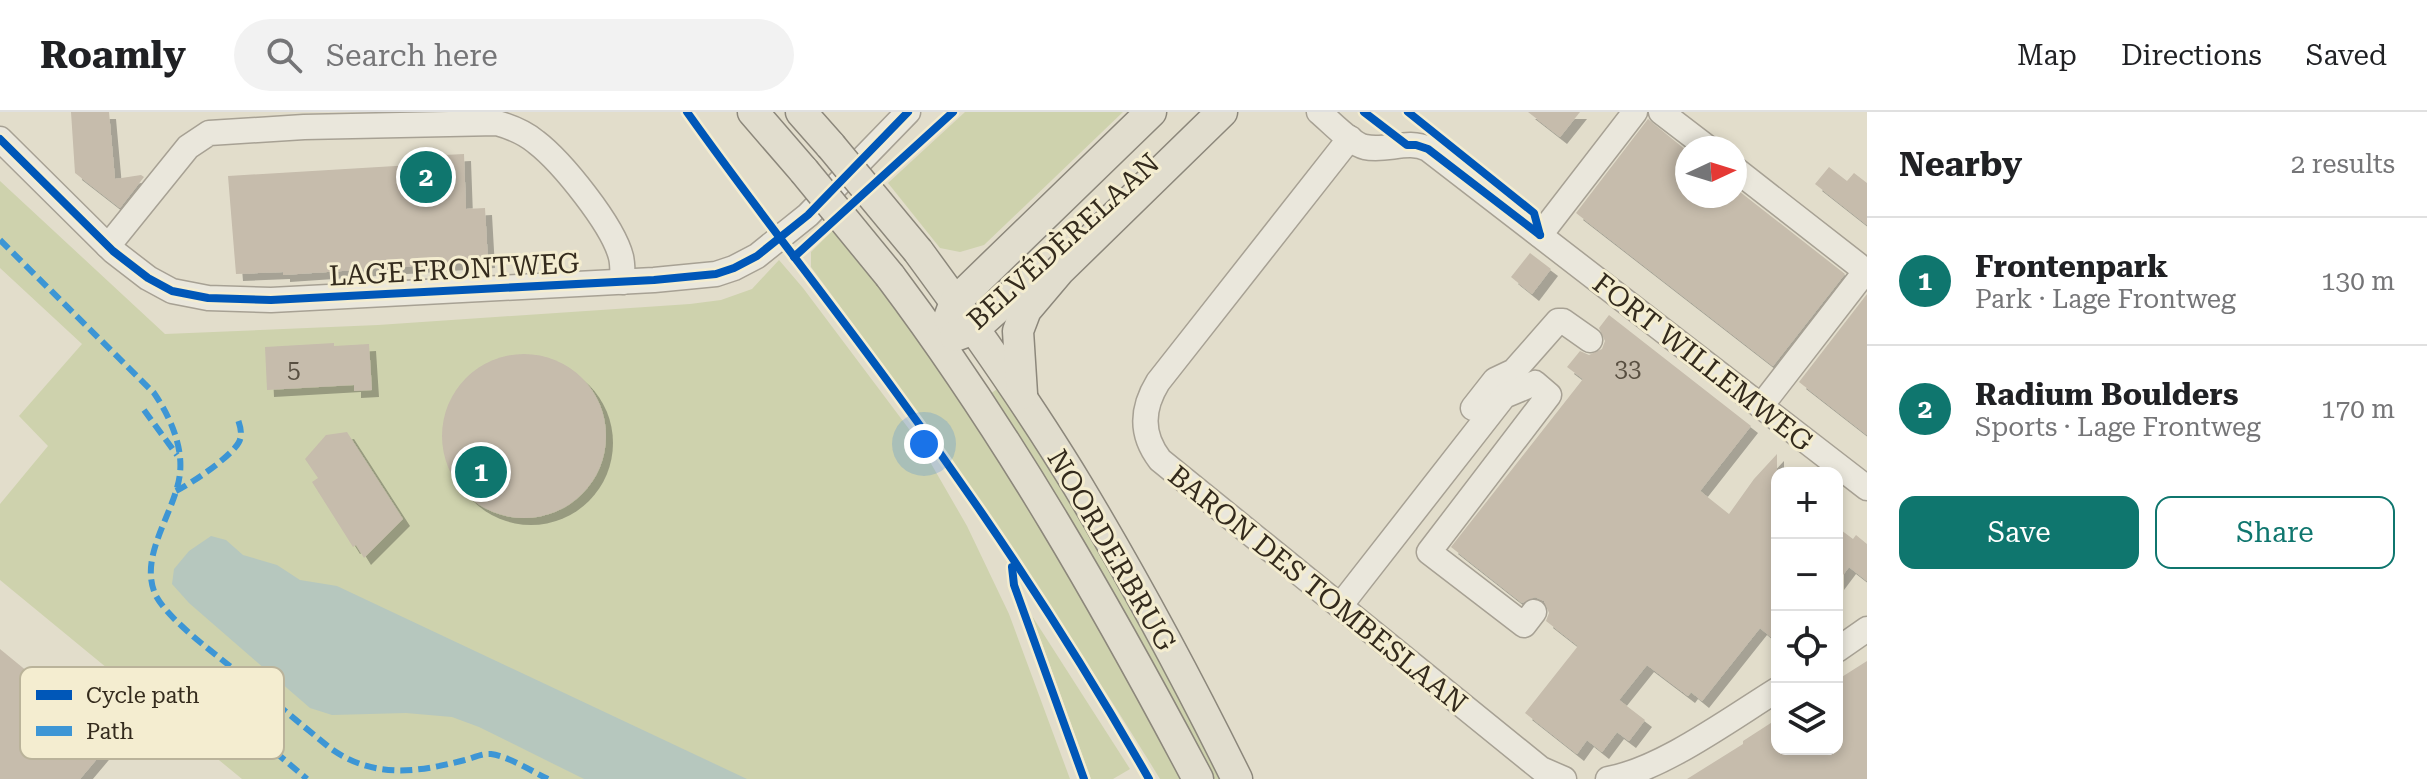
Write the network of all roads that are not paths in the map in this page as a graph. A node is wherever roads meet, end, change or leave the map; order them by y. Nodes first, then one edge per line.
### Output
1 (753, 112) edge
2 (801, 112) edge
3 (908, 112) edge
4 (1151, 112) edge
5 (1203, 112) edge
6 (1222, 112) edge
7 (1319, 112) edge
8 (1635, 112) edge
9 (1661, 112) edge
10 (1692, 136) edge
11 (1350, 138) junction
12 (0, 139) edge
13 (1747, 178) edge
14 (1540, 235) junction
15 (108, 246) junction
16 (623, 282) junction
17 (955, 302) junction
18 (974, 329) junction
19 (1590, 340) dead end
20 (938, 342) junction
21 (1023, 400) junction
22 (1761, 406) junction
23 (1867, 488) edge
24 (1334, 601) junction
25 (1534, 612) dead end
26 (1867, 629) edge
27 (1843, 646) edge
28 (1771, 694) edge
29 (1198, 779) edge
30 (1237, 779) edge
31 (1564, 779) edge
32 (1608, 779) edge

1 - 20 main road, NOORDERBRUG, bridge
2 - 17 main road, NOORDERBRUG, bridge
3 - 16 street, LAGE FRONTWEG
4 - 17 main road, BELVÉDÈRELAAN
5 - 18 main road, BELVÉDÈRELAAN
6 - 21 main road
7 - 11 street, FORT WILLEMWEG
8 - 14 street
9 - 10 street
11 - 14 street, FORT WILLEMWEG
11 - 24 street, BARON DES TOMBESLAAN
12 - 15 street, LAGE FRONTWEG
13 - 22 street
14 - 22 street, FORT WILLEMWEG
15 - 16 street, LAGE FRONTWEG
15 - 16 street
17 - 18 main road, NOORDERBRUG
17 - 20 main road, BELVÉDÈRELAAN
18 - 20 main road, BELVÉDÈRELAAN
18 - 21 main road, NOORDERBRUG
19 - 24 street
20 - 29 main road, NOORDERBRUG
21 - 30 main road, NOORDERBRUG
22 - 23 street, FORT WILLEMWEG
24 - 25 street
24 - 31 street, BARON DES TOMBESLAAN
26 - 27 street
28 - 32 street

